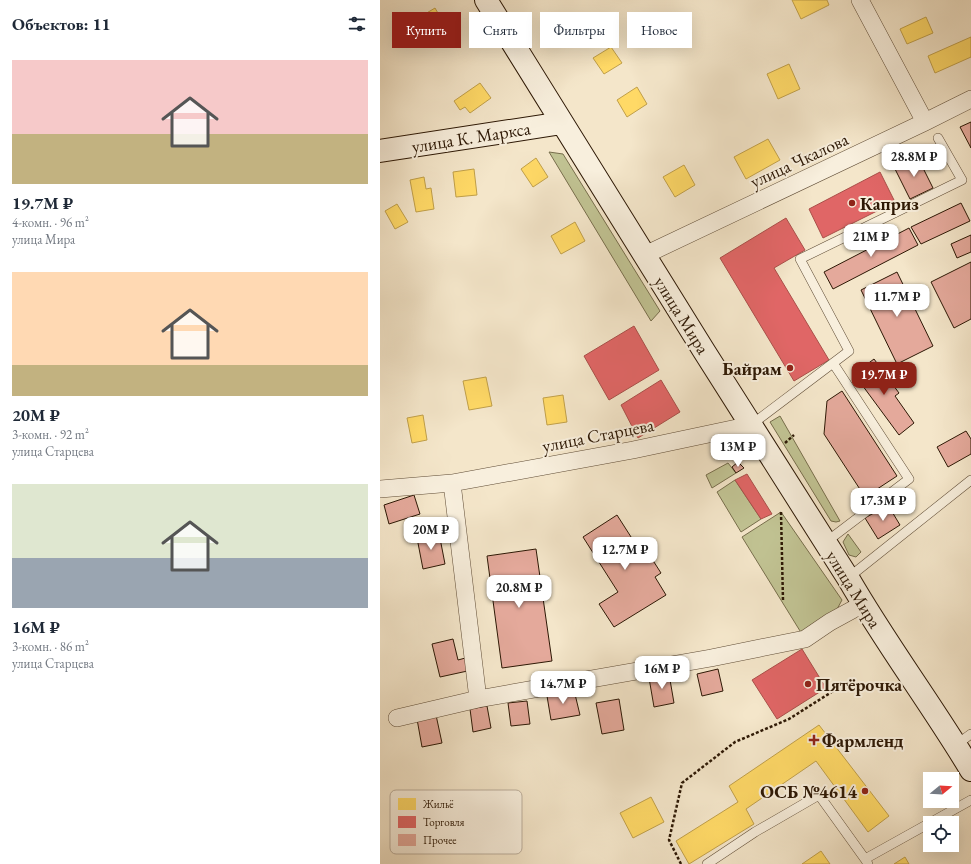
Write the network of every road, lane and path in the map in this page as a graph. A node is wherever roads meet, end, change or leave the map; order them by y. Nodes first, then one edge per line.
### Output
1 (486, 0) edge
2 (860, 0) edge
3 (971, 99) edge
4 (562, 122) junction
5 (925, 122) junction
6 (938, 138) dead end
7 (380, 151) edge
8 (644, 256) junction
9 (834, 363) junction
10 (750, 425) junction
11 (794, 435) dead end
12 (784, 443) dead end
13 (971, 480) edge
14 (452, 483) junction
15 (380, 489) edge
16 (781, 512) dead end
17 (825, 543) junction
18 (848, 578) junction
19 (783, 601) dead end
20 (863, 604) junction
21 (838, 688) dead end
22 (478, 699) junction
23 (397, 718) dead end
24 (964, 740) edge
25 (971, 770) edge
26 (971, 800) edge
27 (867, 862) edge
28 (681, 864) edge
29 (707, 864) edge

1 - 4 main road, улица Мира
2 - 5 street
3 - 5 street, улица Чкалова
4 - 7 main road, улица К. Маркса
4 - 8 main road, улица Мира
5 - 8 street, улица Чкалова
6 - 9 lane
8 - 10 main road, улица Мира
9 - 10 lane
9 - 17 lane
10 - 14 street, улица Старцева
10 - 17 main road, улица Мира
11 - 12 path
13 - 18 lane
14 - 15 street, улица Старцева
14 - 22 street
16 - 19 path
17 - 18 main road, улица Мира
18 - 20 main road, улица Мира
20 - 22 street
20 - 24 main road, улица Мира
21 - 28 path
22 - 23 street
24 - 25 main road, улица Мира
26 - 27 lane
27 - 29 lane

